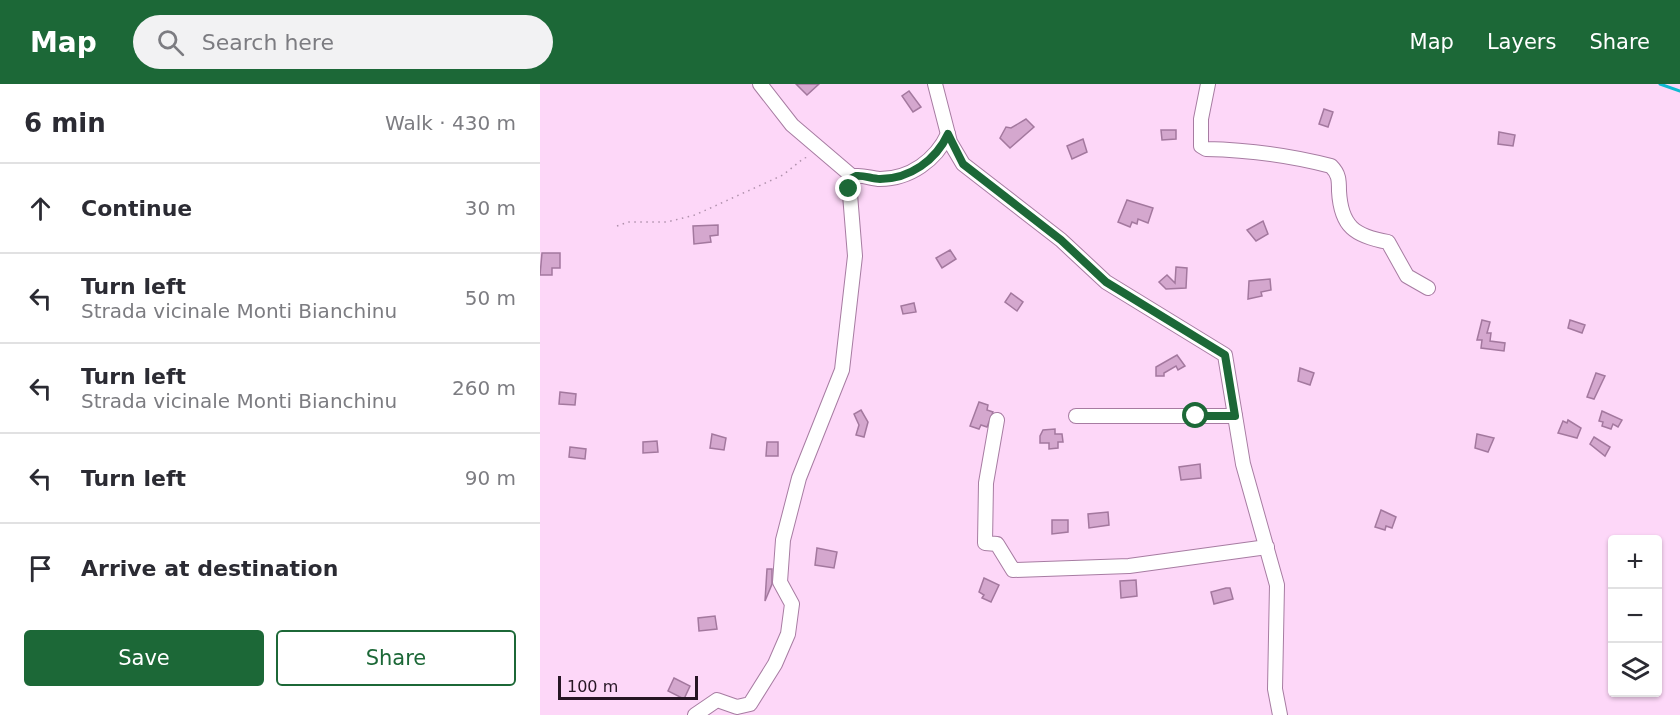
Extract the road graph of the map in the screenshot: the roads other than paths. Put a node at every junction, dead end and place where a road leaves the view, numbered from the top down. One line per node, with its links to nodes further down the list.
1 (760, 84): 5 (street)
2 (935, 84): 4 (street)
3 (1208, 84): 6 (street)
4 (948, 134): 5 (street); 8 (street)
5 (853, 177): 11 (street)
6 (1428, 288)
7 (1076, 416): 8 (street)
8 (1235, 416): 10 (street)
9 (997, 420): 10 (street)
10 (1268, 547): 12 (street)
11 (695, 715)
12 (1280, 715)

